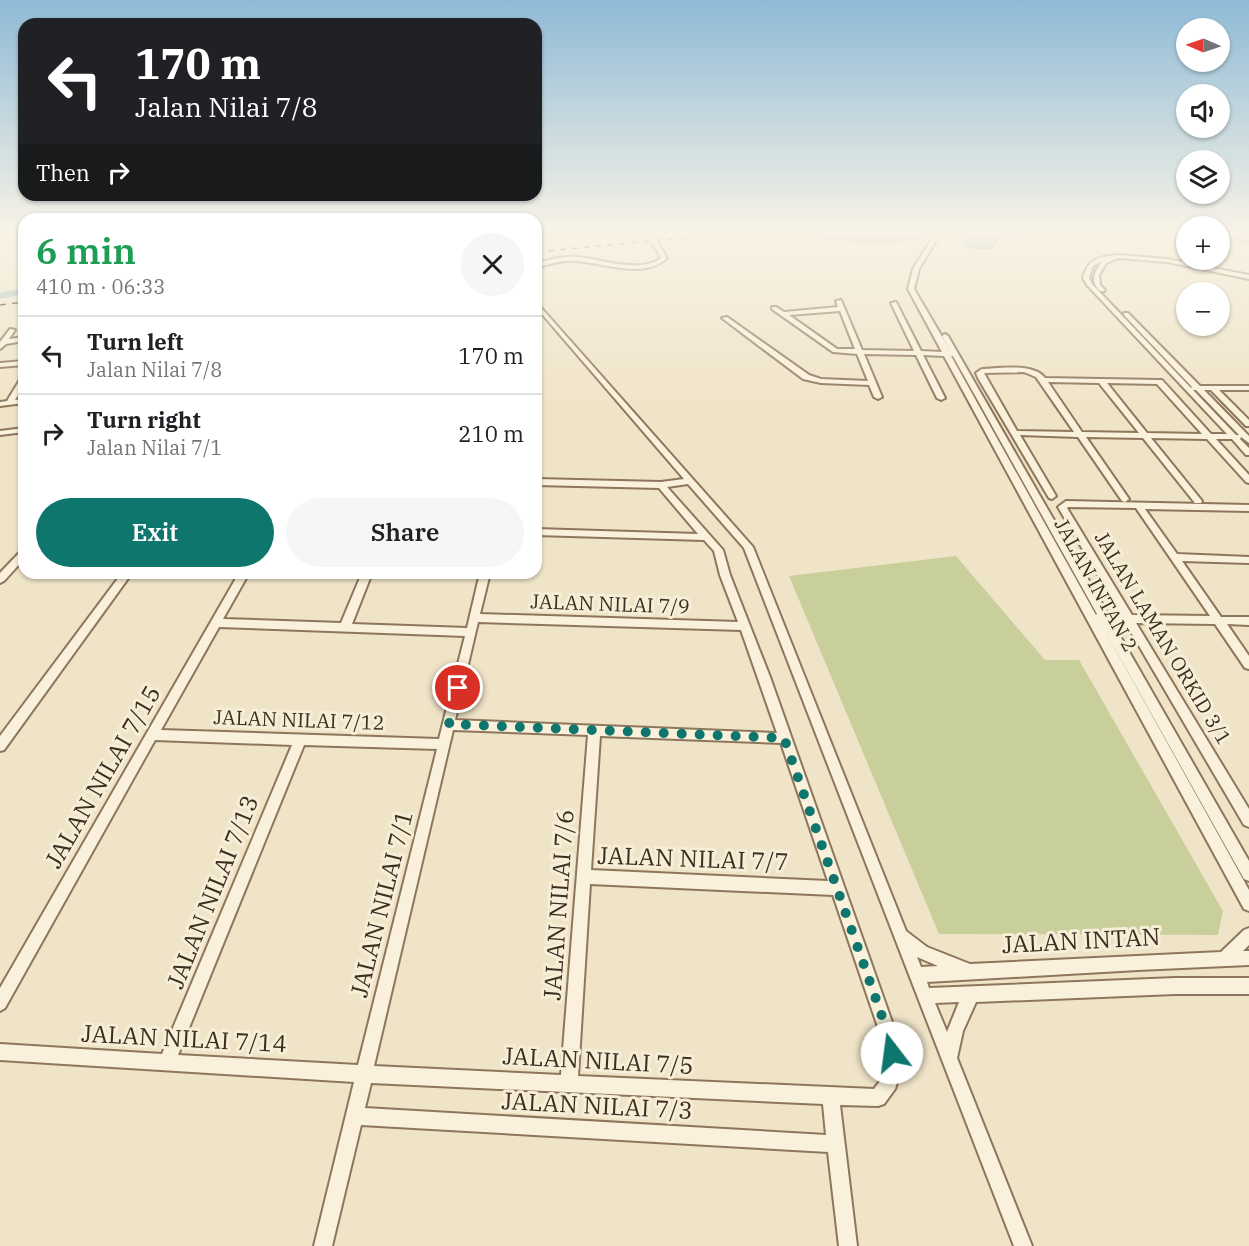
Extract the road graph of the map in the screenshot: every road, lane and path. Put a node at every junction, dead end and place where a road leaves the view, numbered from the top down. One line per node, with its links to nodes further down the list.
1 (911, 290): 16 (street, JALAN INTAN 2)
2 (1095, 290): 23 (street)
3 (1102, 290): 24 (street)
4 (839, 301): 7 (street)
5 (894, 303): 15 (street)
6 (774, 308): 9 (street)
7 (843, 309): 9 (street); 14 (street)
8 (542, 311): 43 (street)
9 (783, 314): 14 (street)
10 (725, 318): 21 (street)
11 (12, 330): 13 (street)
12 (18, 340): 13 (street)
13 (2, 344)
14 (860, 352): 15 (street); 21 (street)
15 (919, 353): 16 (street); 28 (street)
16 (951, 354): 61 (street, JALAN INTAN 2)
17 (18, 364): 18 (street)
18 (0, 365)
19 (1042, 380): 20 (street); 35 (street); 36 (street)
20 (1101, 381): 37 (street); 38 (street)
21 (872, 382): 27 (street)
22 (1212, 387): 24 (street); 25 (street); 32 (street)
23 (1187, 388): 24 (street); 39 (street)
24 (1199, 388): 40 (street)
25 (1249, 388)
26 (18, 389): 30 (street)
27 (878, 397)
28 (941, 398)
29 (18, 402): 30 (street)
30 (9, 403): 31 (street)
31 (0, 404)
32 (1249, 423)
33 (18, 431): 34 (street)
34 (0, 433)
35 (1015, 433): 36 (street); 46 (street)
36 (1079, 434): 37 (street); 47 (street)
37 (1144, 435): 38 (street); 48 (street)
38 (1208, 437): 39 (street); 42 (street)
39 (1233, 437): 40 (street); 41 (street)
40 (1247, 439)
41 (1249, 453)
42 (1249, 480)
43 (690, 481): 45 (street); 83 (street)
44 (542, 482): 45 (street)
45 (661, 485): 52 (street)
46 (1052, 496)
47 (1125, 499)
48 (1198, 501)
49 (1139, 506): 50 (street); 53 (street); 62 (street, JALAN LAMAN ORKID 3/1)
50 (1249, 508)
51 (542, 532): 52 (street)
52 (707, 537): 67 (street)
53 (1175, 557): 55 (street); 63 (street)
54 (18, 560): 56 (street)
55 (1249, 561)
56 (0, 579)
57 (124, 579): 76 (street)
58 (241, 579): 65 (street, JALAN NILAI 7/15)
59 (365, 579): 68 (street)
60 (484, 579): 66 (street, JALAN NILAI 7/1)
61 (1098, 618): 62 (street); 78 (street, JALAN INTAN 2); 81 (street, JALAN INTAN 2)
62 (1128, 619): 63 (street); 77 (street, JALAN LAMAN ORKID 3/1)
63 (1217, 620): 64 (street); 69 (street)
64 (1249, 621)
65 (216, 623): 68 (street, JALAN NILAI 7/9); 72 (street, JALAN NILAI 7/15)
66 (472, 625): 67 (street, JALAN NILAI 7/9); 68 (street, JALAN NILAI 7/9); 70 (street, JALAN NILAI 7/1)
67 (745, 626): 73 (street)
68 (345, 627)
69 (1249, 665)
70 (449, 724): 71 (street); 75 (street, JALAN NILAI 7/1)
71 (594, 730): 73 (street); 79 (street, JALAN NILAI 7/6)
72 (152, 735): 74 (street, JALAN NILAI 7/12); 91 (street, JALAN NILAI 7/15)
73 (784, 738): 80 (street)
74 (300, 739): 75 (street, JALAN NILAI 7/12); 94 (street, JALAN NILAI 7/13)
75 (444, 744): 95 (street, JALAN NILAI 7/1)
76 (0, 746)
77 (1249, 821)
78 (1249, 874)
79 (584, 877): 80 (street, JALAN NILAI 7/7); 96 (street, JALAN NILAI 7/6)
80 (836, 888): 97 (street, JALAN NILAI 7/5)
81 (1249, 904)
82 (1249, 935): 84 (street)
83 (901, 936): 86 (street); 87 (street)
84 (1225, 958): 85 (street, JALAN INTAN); 86 (street, JALAN INTAN)
85 (1249, 958)
86 (968, 971): 87 (street, JALAN INTAN)
87 (916, 975): 90 (street)
88 (1249, 986): 89 (street)
89 (971, 994): 90 (street); 93 (street)
90 (925, 996): 93 (street)
91 (0, 1003)
92 (0, 1052): 94 (street, JALAN NILAI 7/14)
93 (950, 1059): 102 (street)
94 (167, 1061): 95 (street, JALAN NILAI 7/14)
95 (365, 1074): 96 (street, JALAN NILAI 7/5); 98 (street, JALAN NILAI 7/1)
96 (569, 1083): 97 (street, JALAN NILAI 7/5)
97 (830, 1095): 99 (street)
98 (355, 1116): 99 (street, JALAN NILAI 7/3); 100 (street, JALAN NILAI 7/1)
99 (836, 1144): 101 (street)
100 (323, 1246)
101 (848, 1246)
102 (1023, 1246)

